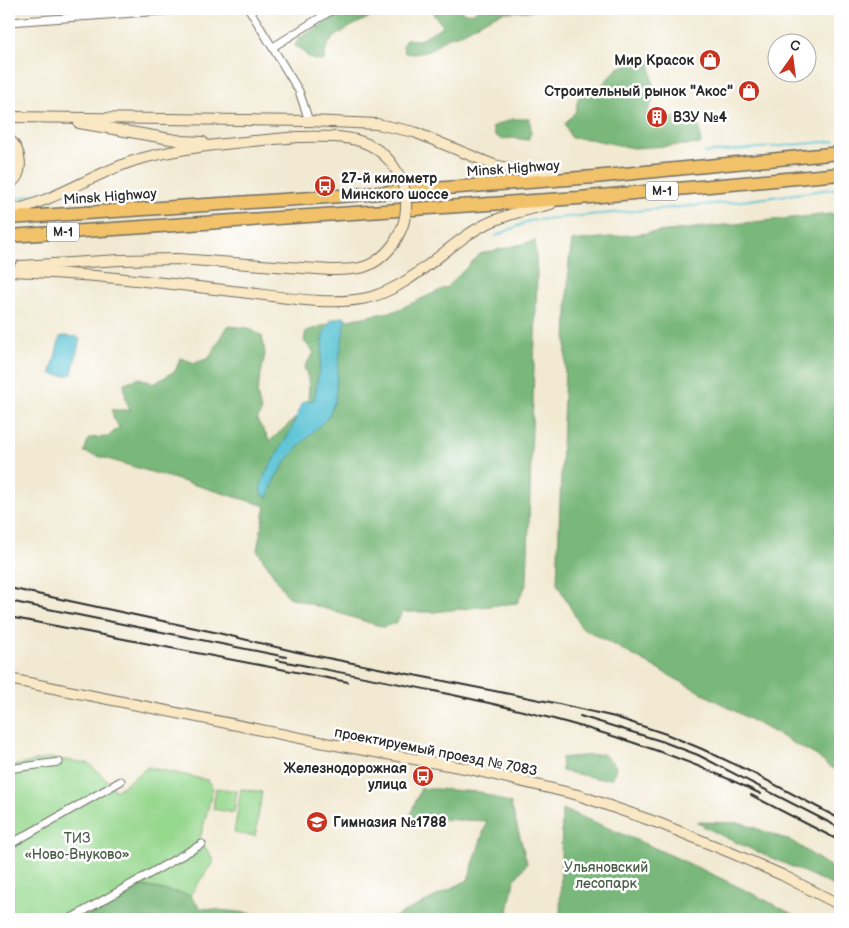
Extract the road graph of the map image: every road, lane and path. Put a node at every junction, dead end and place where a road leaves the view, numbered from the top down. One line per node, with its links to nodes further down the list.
1 (190, 9): 4 (street)
2 (249, 9): 5 (street)
3 (334, 9): 5 (street)
4 (9, 22)
5 (272, 47): 8 (street)
6 (9, 117): 7 (main road)
7 (37, 117): 8 (main road); 10 (main road)
8 (308, 121): 13 (main road)
9 (9, 139): 14 (main road)
10 (222, 144): 16 (main road); 19 (main road, bridge)
11 (840, 153): 13 (highway, Minsk Highway / М-1)
12 (840, 174): 15 (highway, М-1)
13 (594, 177): 17 (highway, Minsk Highway / М-1)
14 (9, 185)
15 (579, 198): 18 (highway, М-1); 19 (main road)
16 (9, 211)
17 (9, 218)
18 (9, 236)
19 (9, 269)
20 (9, 679): 26 (main road, проектируемый проезд № 7083)
21 (59, 762): 22 (street)
22 (9, 770)
23 (121, 781): 25 (street)
24 (202, 844): 27 (street)
25 (9, 845)
26 (840, 905)
27 (70, 919)

